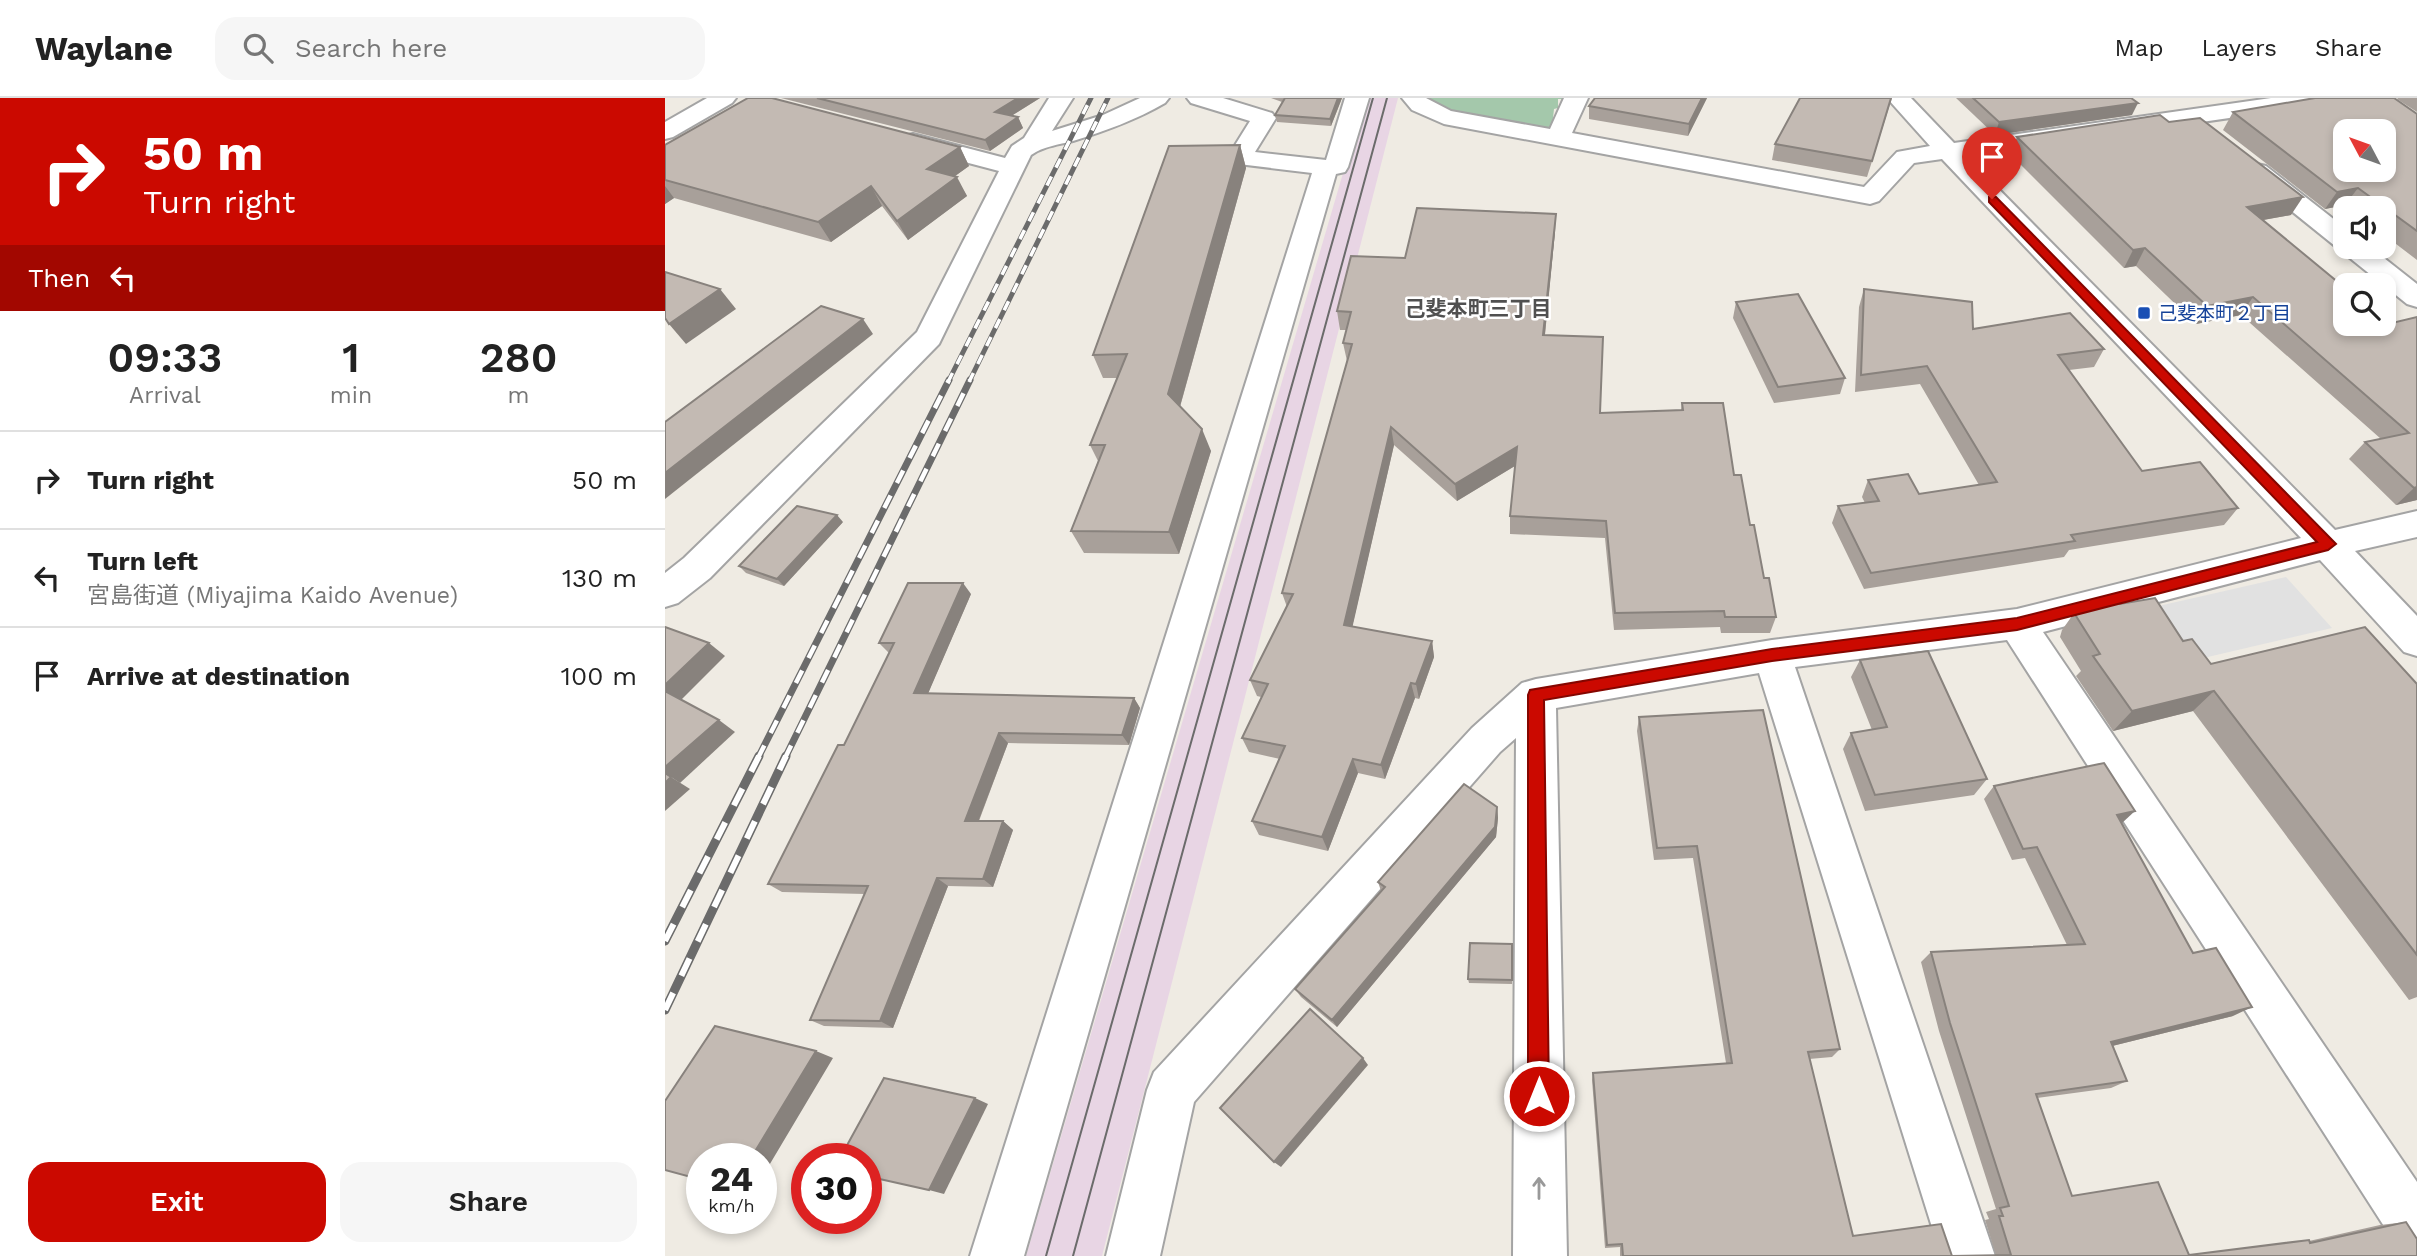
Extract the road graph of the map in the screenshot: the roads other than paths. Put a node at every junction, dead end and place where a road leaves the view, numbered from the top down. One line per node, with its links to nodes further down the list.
1 (723, 98): 12 (street)
2 (1061, 98): 16 (street)
3 (1157, 98): 16 (street)
4 (1199, 98): 20 (street)
5 (1357, 98): 20 (street)
6 (1414, 98): 15 (street)
7 (1576, 98): 15 (street)
8 (1899, 98): 17 (street)
9 (2164, 98): 11 (street)
10 (2320, 98): 11 (street)
11 (2189, 117): 13 (street); 17 (street)
12 (665, 132)
13 (2210, 134)
14 (892, 136): 19 (street)
15 (1558, 138): 17 (street)
16 (1035, 140): 19 (street)
17 (1950, 150): 25 (street)
18 (2241, 158): 21 (street)
19 (1013, 167): 26 (street)
20 (1326, 167): 32 (street)
21 (2333, 231)
22 (2368, 259): 23 (street)
23 (2417, 298)
24 (2417, 524): 25 (street)
25 (2328, 544): 27 (street); 28 (street)
26 (665, 593)
27 (2017, 624): 29 (street); 31 (street)
28 (2417, 641)
29 (1772, 655): 30 (street); 35 (street)
30 (1536, 695): 33 (street); 34 (street, one-way to 30)
31 (2417, 1229)
32 (997, 1256)
33 (1133, 1256)
34 (1540, 1256)
35 (1968, 1256)

